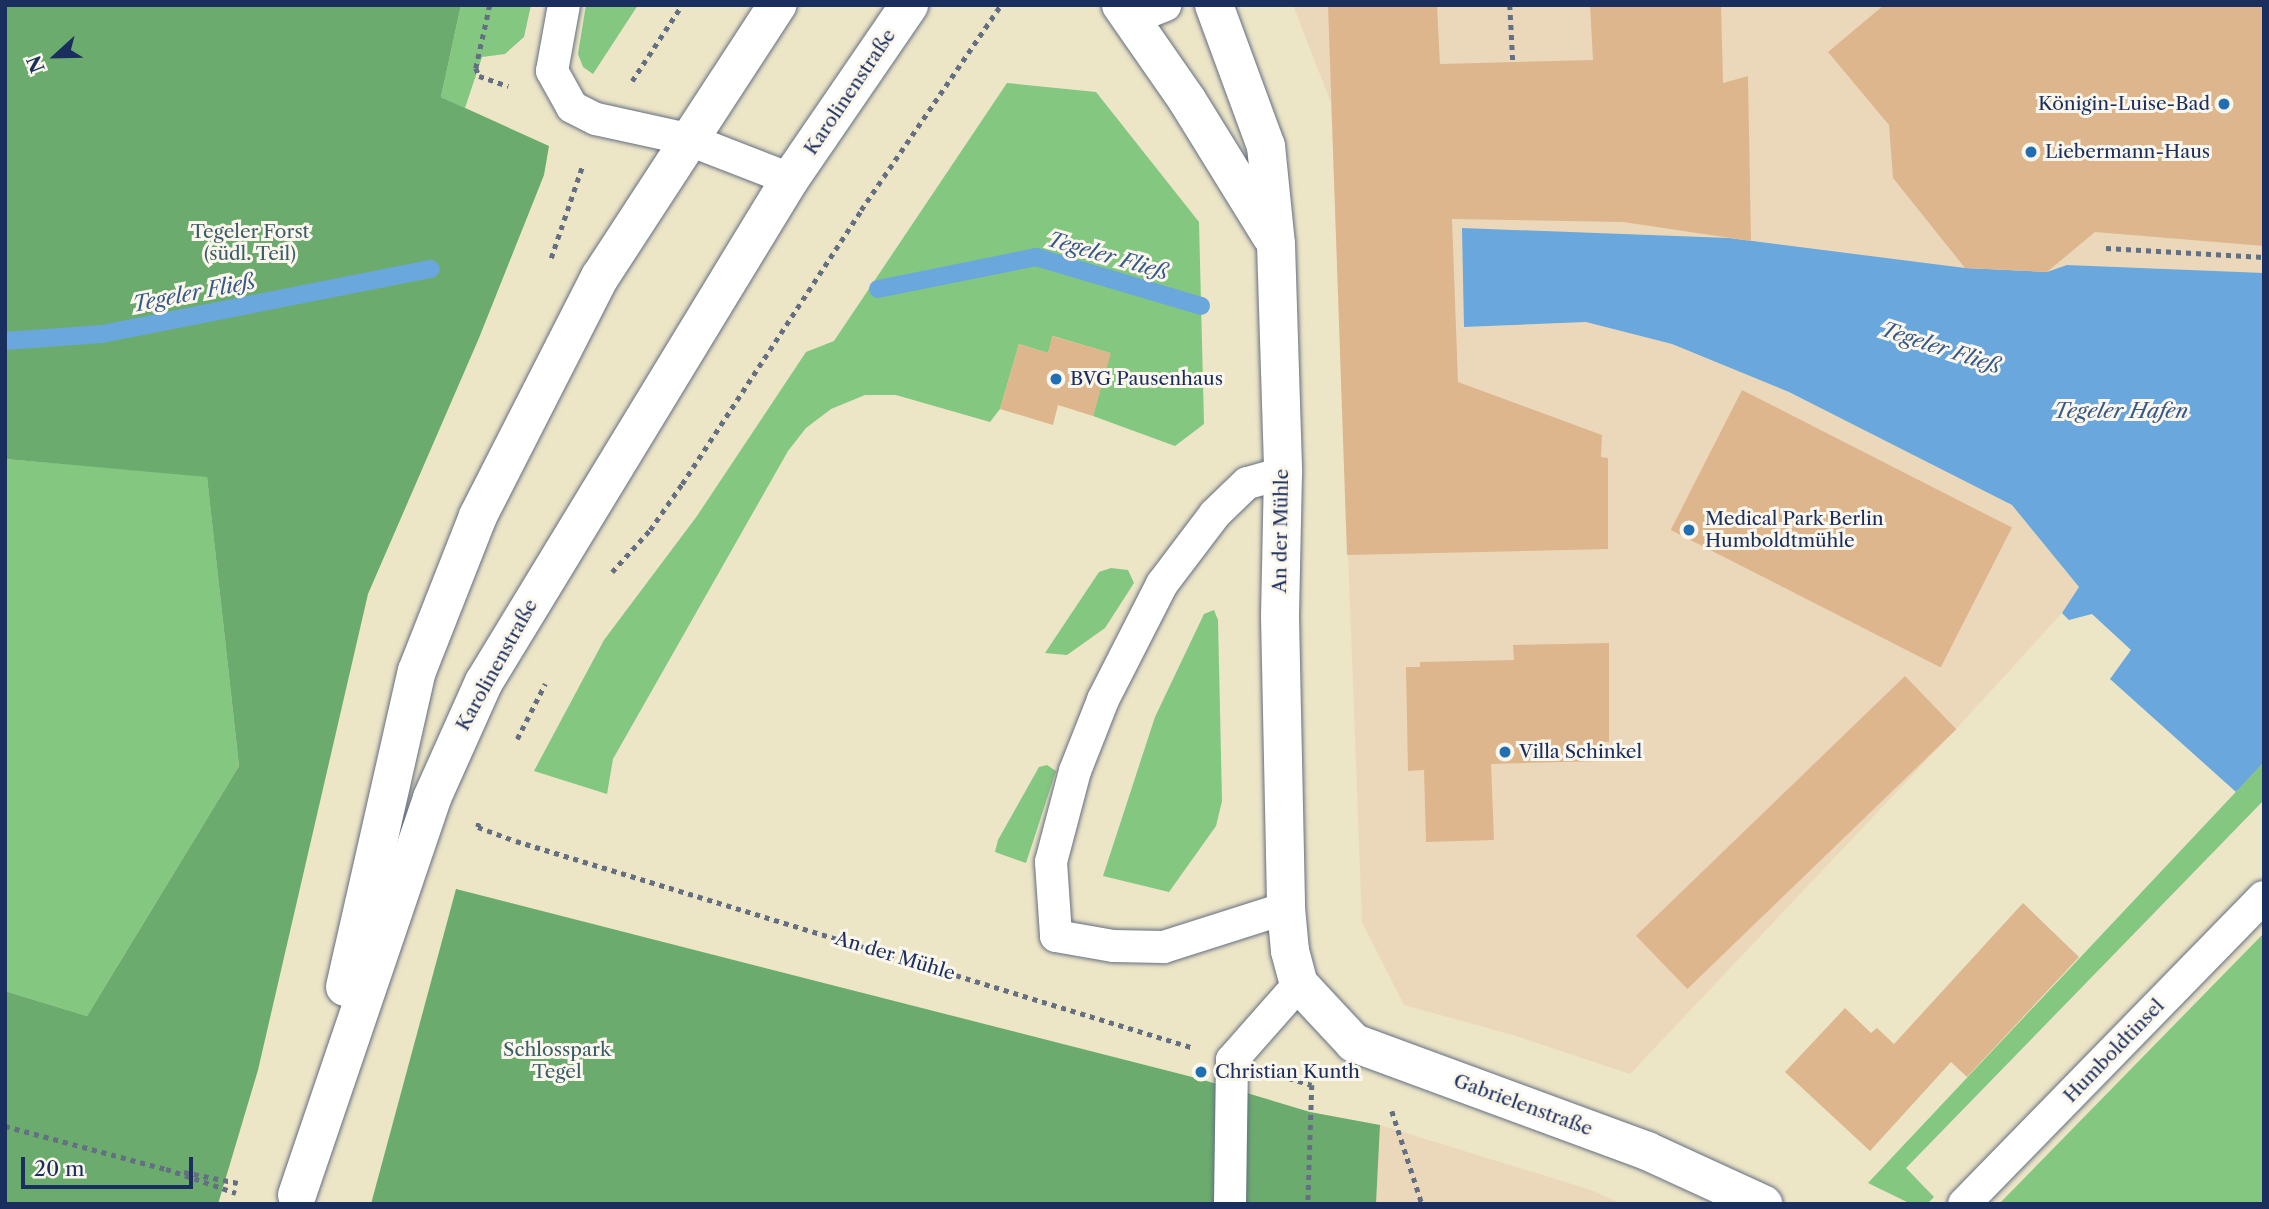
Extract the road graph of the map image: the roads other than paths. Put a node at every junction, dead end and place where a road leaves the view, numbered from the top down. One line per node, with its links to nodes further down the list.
1 (564, 5): 6 (lane)
2 (777, 5): 6 (main road, Karolinenstraße)
3 (909, 5): 7 (main road, Karolinenstraße)
4 (1214, 5): 8 (main road, An der Mühle)
5 (1139, 10): 8 (main road, An der Mühle)
6 (687, 139): 7 (lane); 13 (main road, Karolinenstraße)
7 (783, 190): 13 (main road, Karolinenstraße)
8 (1276, 244): 9 (main road, An der Mühle)
9 (1283, 473): 11 (main road, An der Mühle); 11 (lane)
10 (2264, 897): 16 (lane, Humboldtinsel)
11 (1286, 908): 12 (main road, An der Mühle)
12 (1299, 984): 14 (lane); 15 (main road, Gabrielenstraße)
13 (296, 1199)
14 (1230, 1204)
15 (1763, 1204)
16 (1964, 1204)

